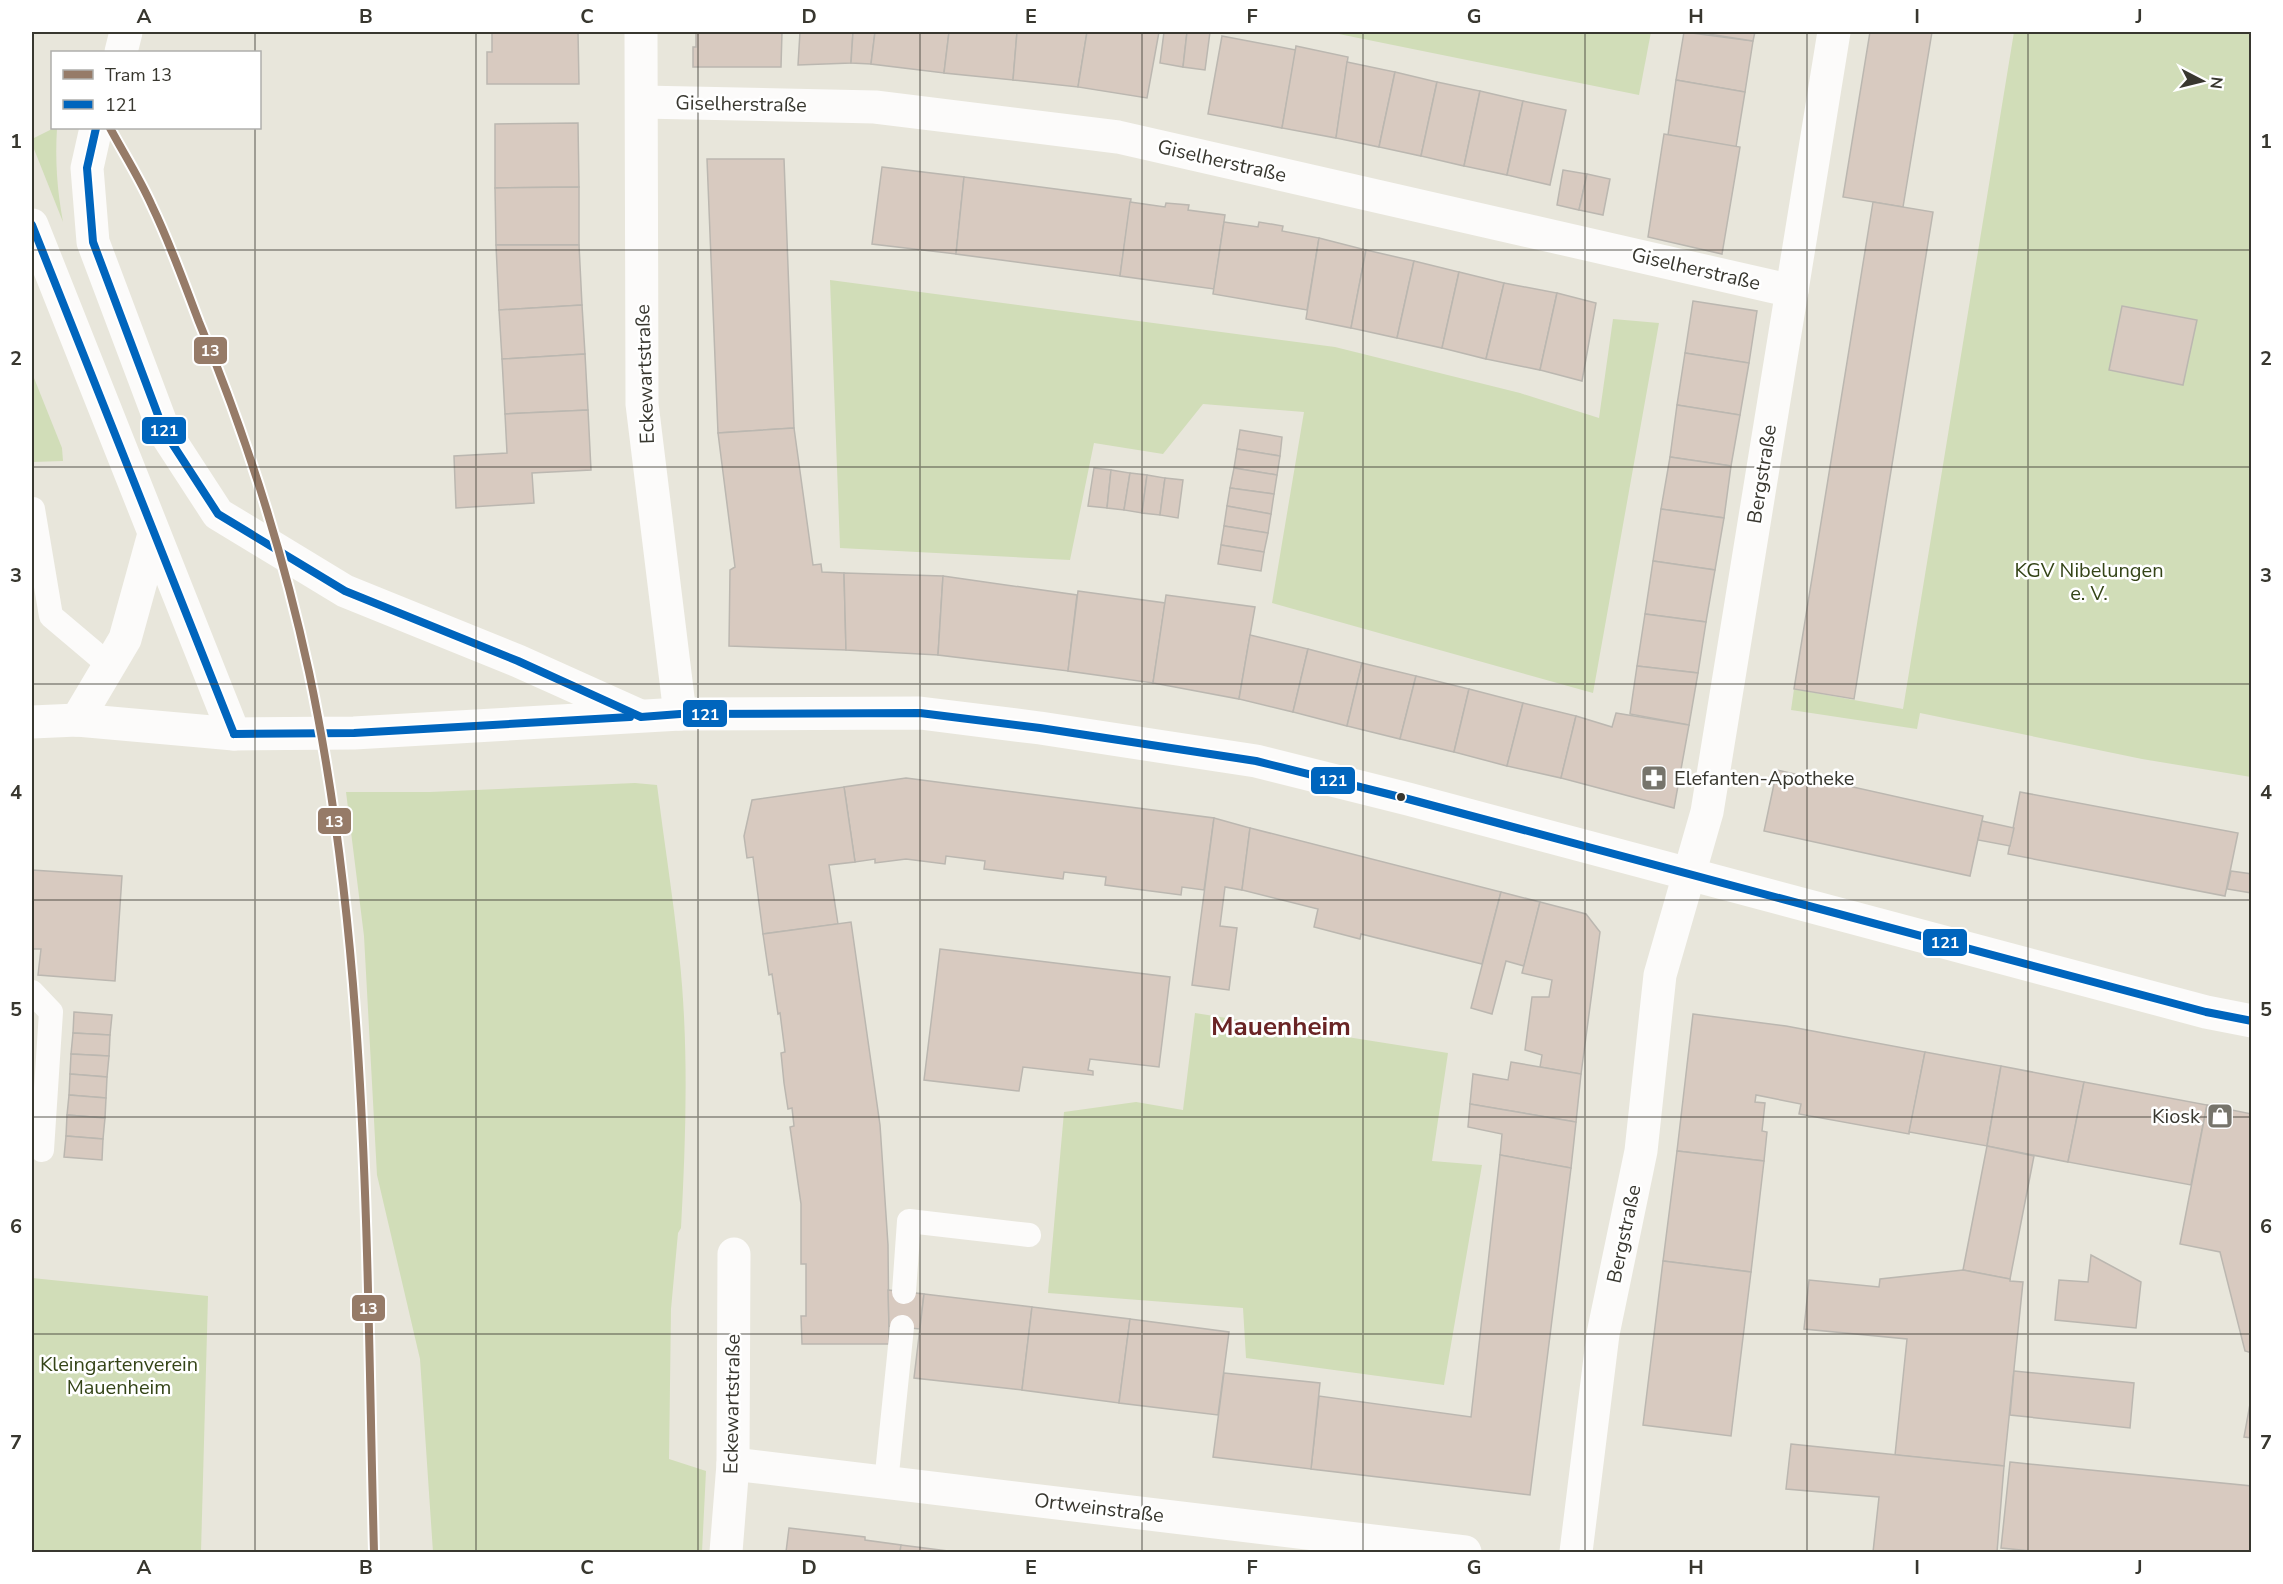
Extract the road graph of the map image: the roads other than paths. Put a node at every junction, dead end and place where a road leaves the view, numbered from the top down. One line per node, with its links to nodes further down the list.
1 (126, 32): 4 (street)
2 (641, 32): 5 (street, Eckewartstraße)
3 (1834, 32): 8 (street, Bergstraße)
4 (121, 51)
5 (642, 102): 8 (street, Giselherstraße); 12 (street, Eckewartstraße)
6 (96, 129): 13 (street)
7 (32, 225): 10 (street)
8 (1792, 291): 17 (street, Bergstraße)
9 (33, 509): 11 (lane)
10 (154, 534): 11 (street); 16 (street)
11 (109, 665): 14 (street)
12 (680, 714): 13 (street); 17 (street)
13 (641, 717): 16 (street)
14 (77, 720): 15 (street); 16 (street)
15 (32, 722)
16 (234, 734)
17 (1688, 874): 19 (street); 29 (street, Bergstraße)
18 (32, 992): 20 (lane)
19 (2252, 1022)
20 (42, 1150)
21 (1029, 1235): 23 (lane)
22 (734, 1254): 25 (street, Eckewartstraße)
23 (904, 1292)
24 (902, 1327): 26 (lane)
25 (733, 1464): 26 (street, Ortweinstraße); 27 (street, Eckewartstraße)
26 (886, 1483): 28 (street, Ortweinstraße)
27 (726, 1552)
28 (1465, 1552)
29 (1576, 1552)

